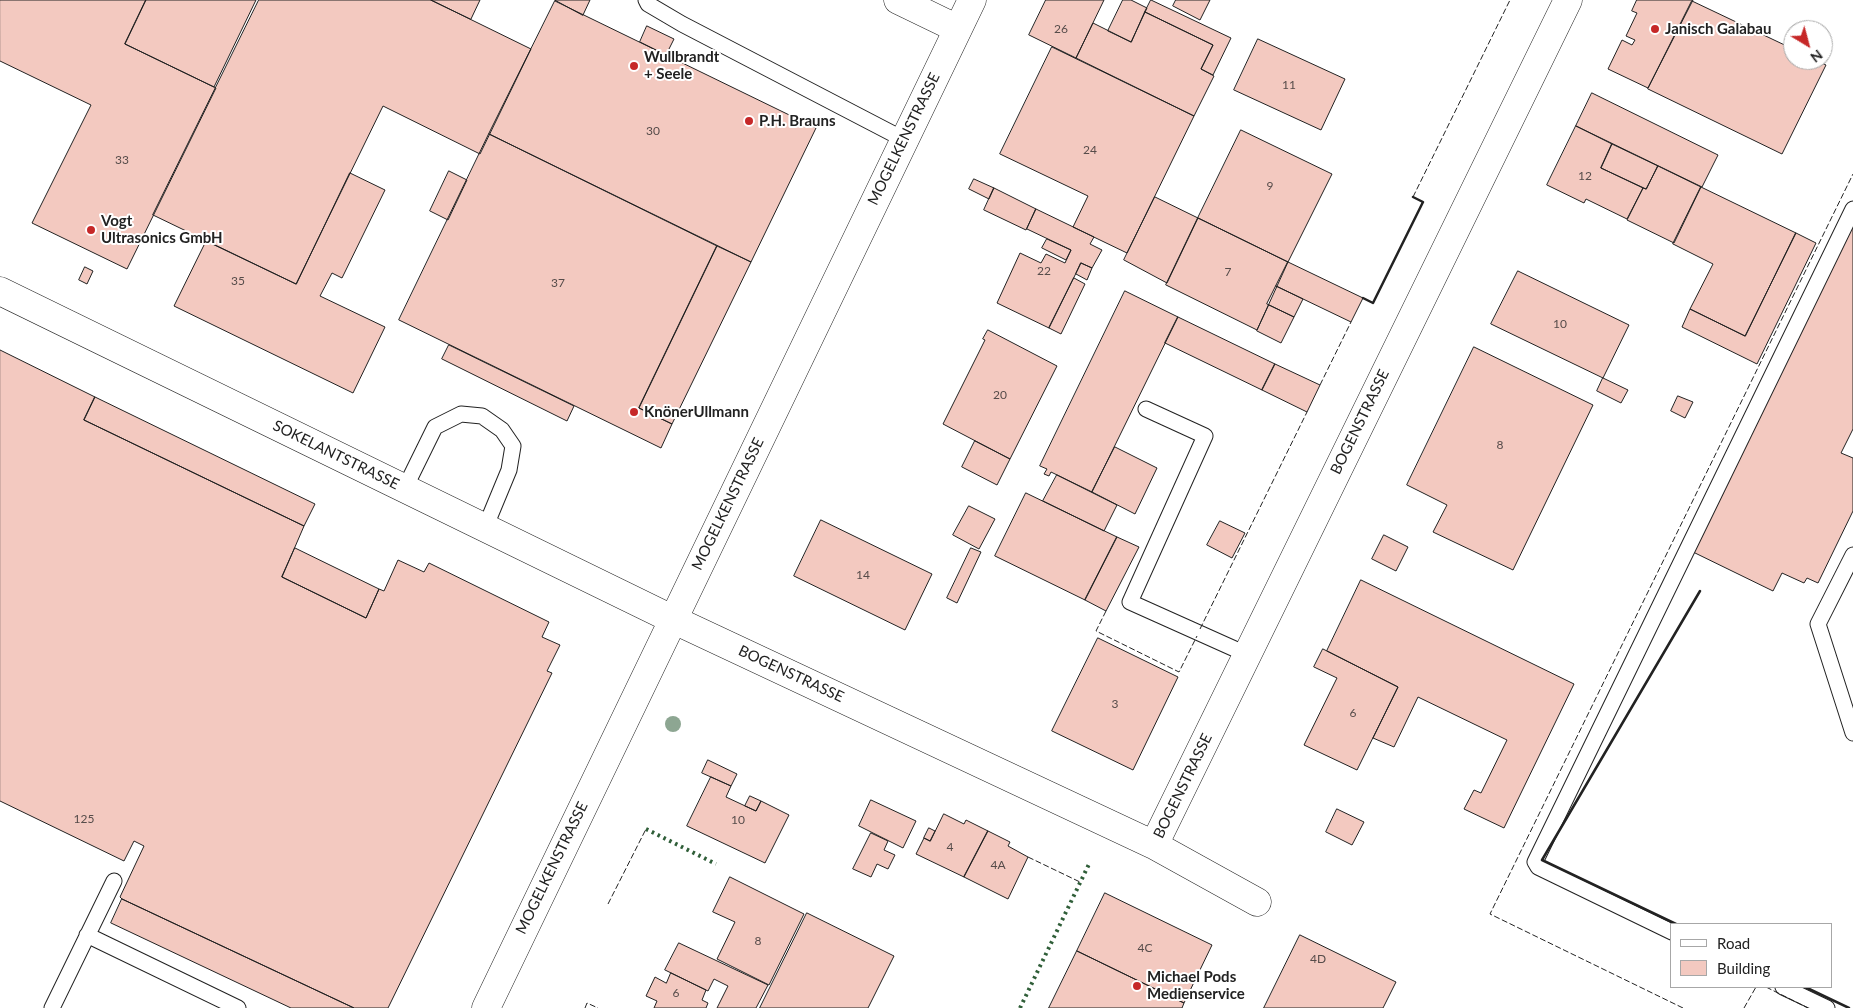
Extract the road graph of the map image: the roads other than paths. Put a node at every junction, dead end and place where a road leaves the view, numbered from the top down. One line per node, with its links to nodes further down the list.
1 (646, 0): 6 (lane)
2 (898, 0): 5 (street)
3 (972, 0): 5 (street, MOGELKENSTRASSE)
4 (1568, 0): 14 (street, BOGENSTRASSE)
5 (958, 29): 6 (street, MOGELKENSTRASSE)
6 (903, 139): 13 (street, MOGELKENSTRASSE)
7 (1853, 209): 19 (lane)
8 (0, 291): 10 (street, SOKELANTSTRASSE)
9 (1146, 409): 14 (lane)
10 (405, 488): 11 (street, SOKELANTSTRASSE); 11 (lane)
11 (485, 528): 13 (street, SOKELANTSTRASSE)
12 (1853, 555): 15 (lane)
13 (672, 619): 16 (street, BOGENSTRASSE); 24 (street, MOGELKENSTRASSE)
14 (1246, 654): 16 (street, BOGENSTRASSE)
15 (1853, 733)
16 (1154, 845): 18 (street, BOGENSTRASSE)
17 (114, 881): 20 (lane)
18 (1257, 902)
19 (1670, 931)
20 (87, 935): 22 (lane); 23 (lane)
21 (1785, 988): 25 (lane)
22 (52, 1008)
23 (238, 1008)
24 (486, 1008)
25 (1827, 1008)

